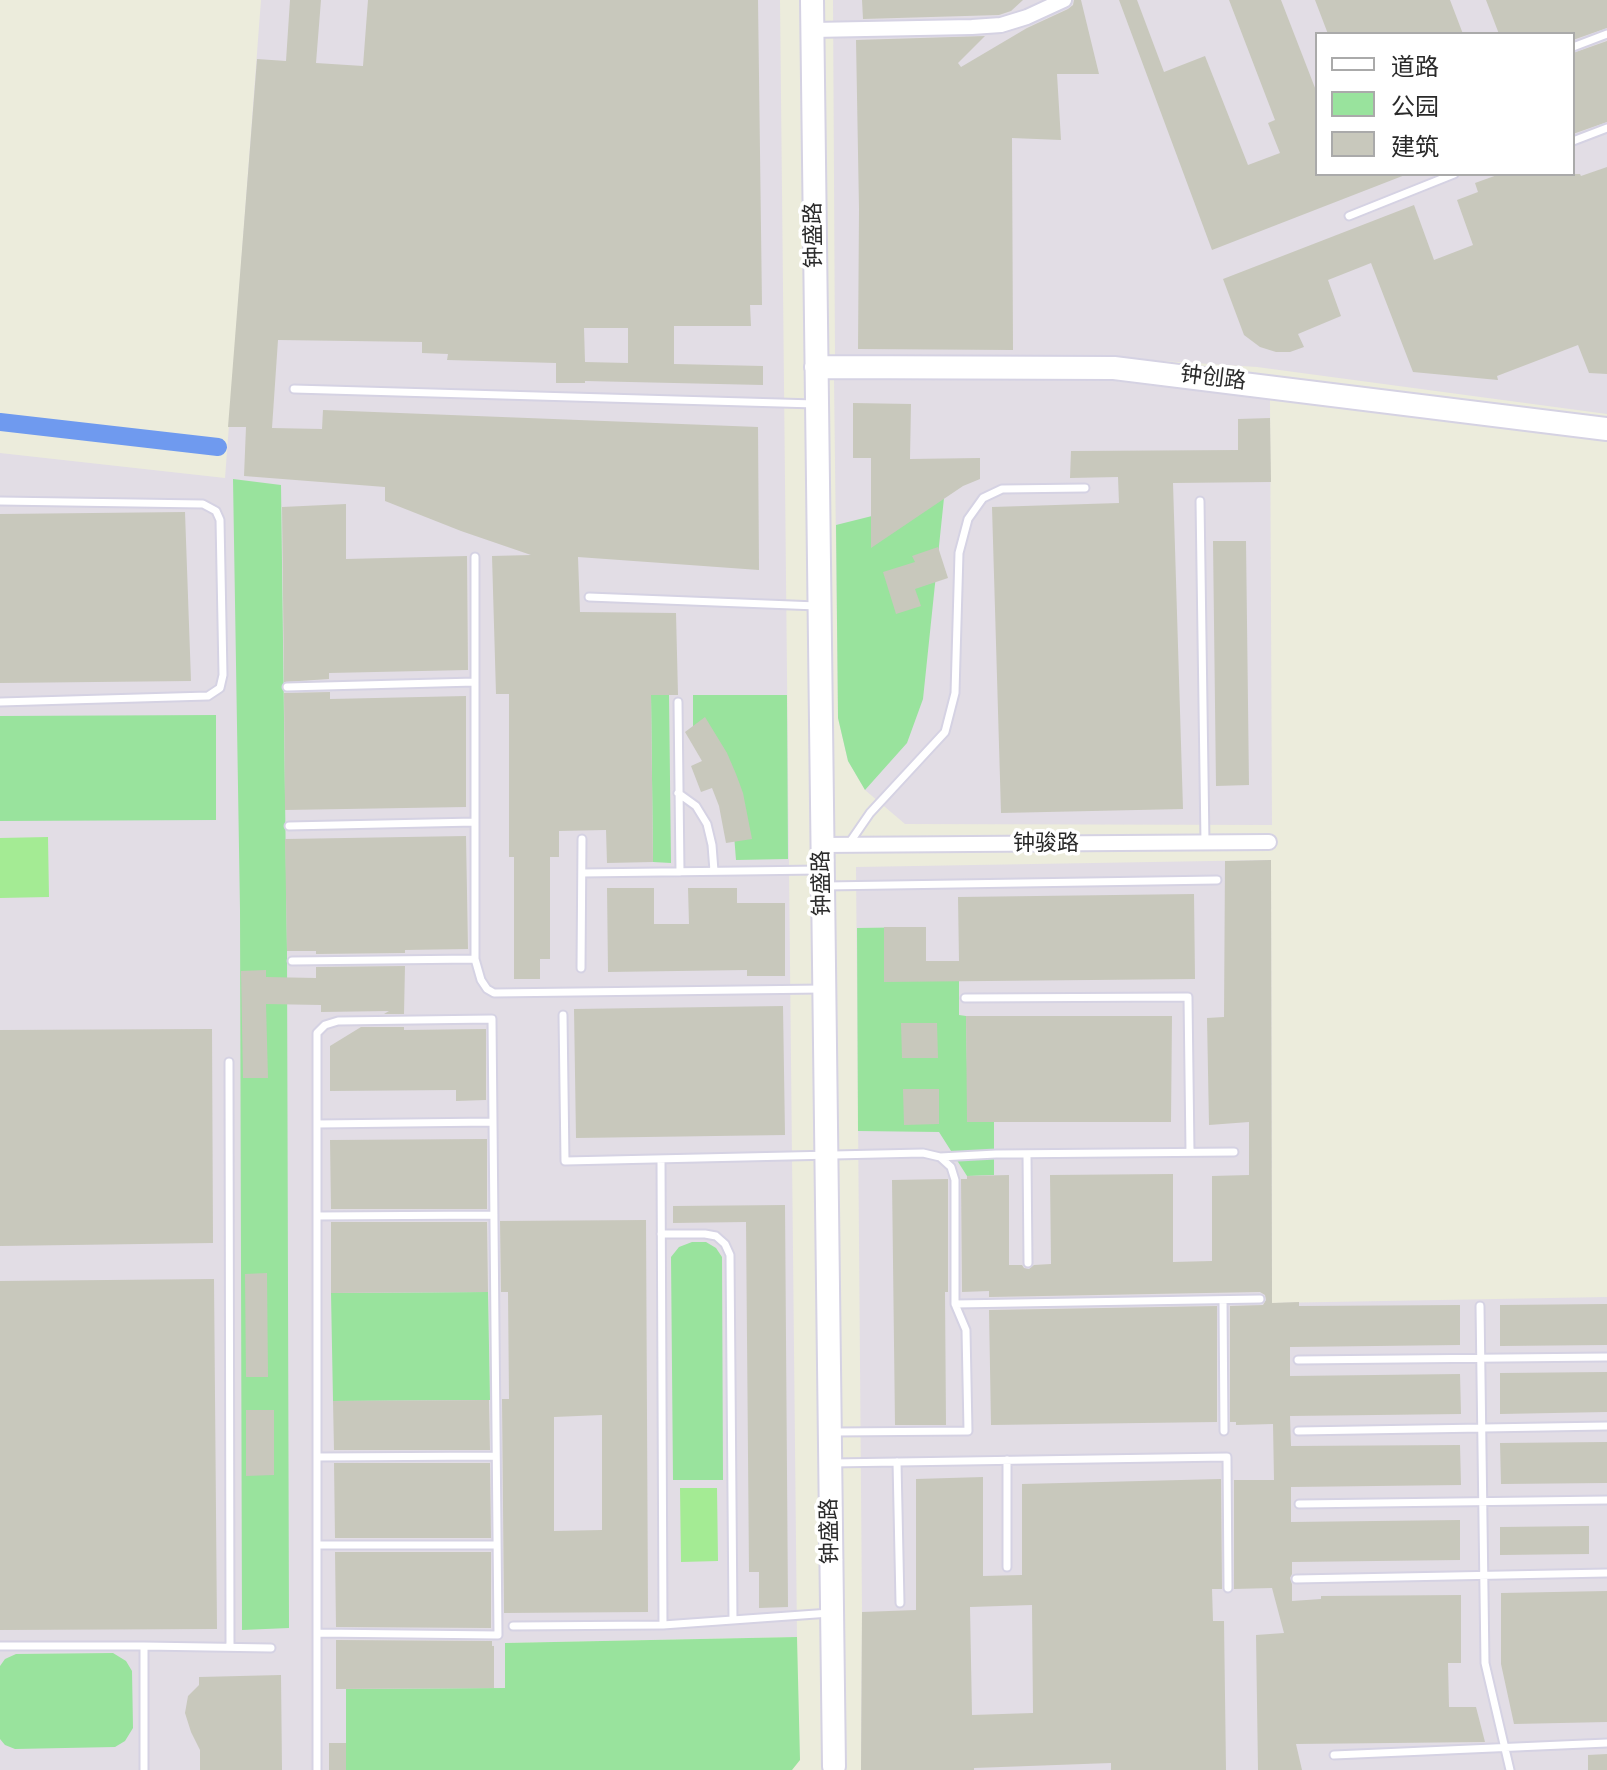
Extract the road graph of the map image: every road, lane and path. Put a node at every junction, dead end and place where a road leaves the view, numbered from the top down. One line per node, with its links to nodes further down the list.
1 (812, 0): 3 (street, 钟盛路)
2 (1064, 0): 3 (street)
3 (812, 30): 10 (street, 钟盛路)
4 (1607, 34): 5 (lane)
5 (1575, 46)
6 (1607, 128): 7 (lane)
7 (1575, 140)
8 (1449, 176): 9 (lane)
9 (1349, 216)
10 (816, 367): 12 (street, 钟盛路); 13 (street, 钟创路)
11 (294, 389): 12 (lane)
12 (817, 404): 19 (street, 钟盛路)
13 (1607, 429)
14 (1085, 488): 31 (lane)
15 (0, 501): 22 (lane)
16 (1200, 501): 28 (lane)
17 (475, 557): 20 (lane)
18 (589, 597): 19 (lane)
19 (819, 606): 30 (street, 钟盛路)
20 (475, 682): 21 (lane); 25 (lane)
21 (287, 687)
22 (0, 702)
23 (678, 702): 24 (lane)
24 (678, 793): 32 (lane); 33 (lane)
25 (475, 822): 26 (lane); 37 (lane)
26 (289, 826)
27 (582, 839): 34 (lane)
28 (1205, 842): 29 (street, 钟骏路); 31 (street, 钟骏路)
29 (1269, 842)
30 (822, 845): 31 (street, 钟骏路); 35 (street, 钟盛路)
31 (848, 845)
32 (714, 871): 33 (lane); 35 (lane)
33 (680, 872): 34 (lane)
34 (582, 873): 39 (lane)
35 (823, 878): 36 (lane); 40 (street, 钟盛路)
36 (1217, 880)
37 (475, 959): 38 (lane); 40 (lane)
38 (292, 961)
39 (581, 968)
40 (824, 989): 49 (street, 钟盛路)
41 (965, 998): 46 (lane)
42 (563, 1015): 51 (lane)
43 (229, 1062): 91 (lane)
44 (493, 1122): 45 (lane); 45 (lane); 52 (lane)
45 (317, 1124): 53 (lane)
46 (1190, 1152): 47 (lane); 48 (lane)
47 (1234, 1152)
48 (1027, 1154): 50 (lane); 55 (lane)
49 (826, 1156): 50 (lane); 51 (lane); 67 (street, 钟盛路)
50 (940, 1157): 58 (lane)
51 (661, 1160): 54 (lane)
52 (494, 1215): 53 (lane); 68 (lane)
53 (317, 1216): 69 (lane)
54 (661, 1234): 85 (lane); 86 (lane)
55 (1028, 1263)
56 (1260, 1299): 57 (lane)
57 (1223, 1300): 58 (lane); 65 (lane)
58 (955, 1304): 67 (lane)
59 (1480, 1306): 60 (lane)
60 (1481, 1357): 61 (lane); 62 (lane); 64 (lane)
61 (1607, 1357)
62 (1298, 1360)
63 (1607, 1426): 64 (lane)
64 (1481, 1428): 66 (lane); 74 (lane)
65 (1224, 1431)
66 (1298, 1431)
67 (830, 1432): 72 (street, 钟盛路)
68 (496, 1456): 69 (lane); 77 (lane)
69 (318, 1457): 76 (lane)
70 (1007, 1460): 71 (lane); 78 (lane); 82 (lane)
71 (897, 1462): 72 (lane); 83 (lane)
72 (830, 1463): 84 (street, 钟盛路)
73 (1607, 1500): 74 (lane)
74 (1482, 1502): 75 (lane); 80 (lane)
75 (1299, 1504)
76 (318, 1545): 77 (lane); 88 (lane)
77 (497, 1545): 88 (lane)
78 (1007, 1567)
79 (1607, 1573): 80 (lane)
80 (1482, 1575): 81 (lane); 94 (lane)
81 (1296, 1579)
82 (1228, 1588)
83 (900, 1603)
84 (832, 1613): 85 (lane); 96 (street, 钟盛路)
85 (733, 1620): 86 (lane)
86 (663, 1625): 87 (lane)
87 (513, 1626)
88 (318, 1633): 98 (lane)
89 (0, 1646): 90 (lane)
90 (144, 1646): 91 (lane); 97 (lane)
91 (230, 1647): 92 (lane)
92 (271, 1648)
93 (1607, 1743): 94 (lane)
94 (1505, 1748): 95 (lane); 99 (lane)
95 (1334, 1755)
96 (834, 1769)
97 (144, 1770)
98 (317, 1770)
99 (1510, 1770)

